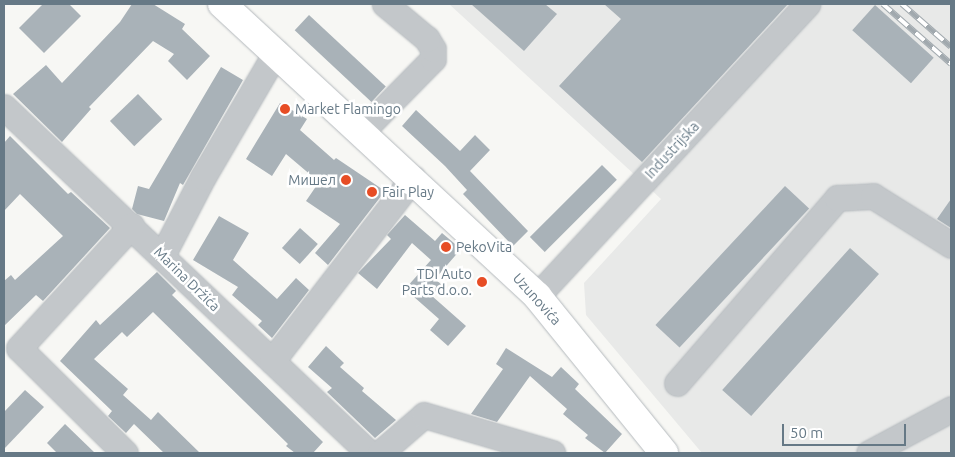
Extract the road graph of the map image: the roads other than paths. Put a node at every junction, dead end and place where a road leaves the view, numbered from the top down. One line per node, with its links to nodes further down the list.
1 (222, 4): 4 (main road, Uzunovića)
2 (385, 4): 6 (street)
3 (807, 4): 11 (street, Industrijska)
4 (276, 52): 6 (main road, Uzunovića); 10 (street)
5 (6, 113): 8 (street, Marina Držića)
6 (362, 131): 7 (main road, Uzunovića)
7 (413, 178): 11 (main road, Uzunovića); 13 (street)
8 (131, 226): 10 (street, Marina Držića); 12 (street)
9 (951, 245): 14 (street)
10 (162, 256): 13 (street, Marina Držića)
11 (537, 296): 16 (main road, Uzunovića)
12 (12, 356): 17 (street)
13 (272, 361): 18 (street, Marina Držića)
14 (676, 383)
15 (951, 409): 21 (street)
16 (658, 451)
17 (125, 453)
18 (369, 453)
19 (380, 453): 20 (street)
20 (552, 453)
21 (870, 453)

